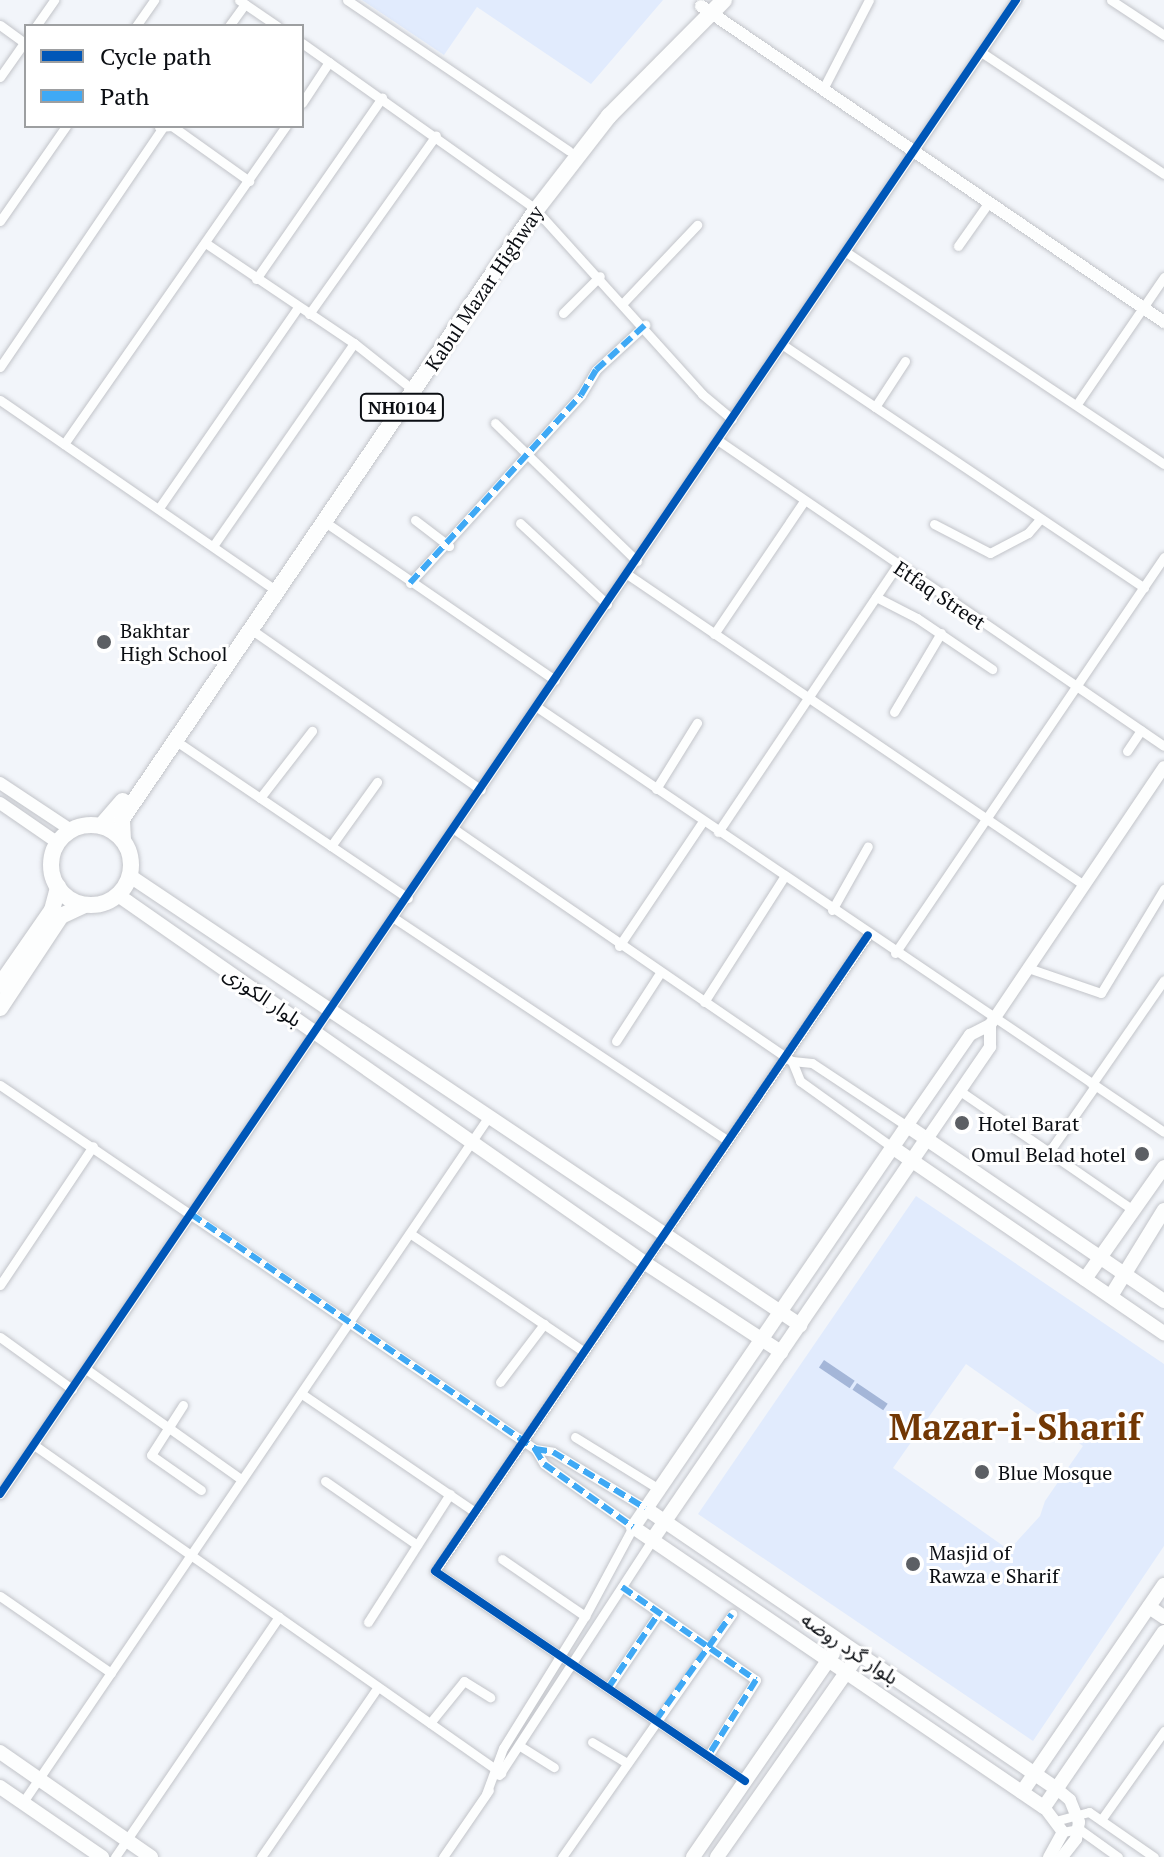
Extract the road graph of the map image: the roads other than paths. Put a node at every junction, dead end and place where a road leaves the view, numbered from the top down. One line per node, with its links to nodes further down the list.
1 (54, 0): 10 (street)
2 (154, 0): 11 (street)
3 (347, 0): 30 (street)
4 (724, 0): 9 (highway, Kabul Mazar Highway / NH0104)
5 (869, 0): 22 (street)
6 (1016, 0): 19 (street)
7 (1111, 0): 15 (street)
8 (242, 2): 12 (street); 13 (street)
9 (706, 6): 22 (street); 30 (highway, Kabul Mazar Highway / NH0104); 35 (highway, Kabul Mazar Highway / NH0104)
10 (37, 24)
11 (137, 24)
12 (230, 24)
13 (274, 24)
14 (0, 25): 16 (street)
15 (1164, 35)
16 (24, 41)
17 (24, 43): 21 (street)
18 (304, 44): 20 (street)
19 (981, 52): 31 (street); 32 (street)
20 (329, 62): 23 (street); 24 (street)
21 (0, 77)
22 (823, 89): 31 (street)
23 (382, 98): 29 (street); 43 (street)
24 (304, 100)
25 (65, 128): 36 (street)
26 (158, 128): 54 (street)
27 (175, 128): 33 (street)
28 (285, 128): 33 (street)
29 (436, 135): 35 (street); 48 (street)
30 (569, 151): 35 (highway, Kabul Mazar Highway / NH0104)
31 (914, 151): 34 (street); 40 (street)
32 (1164, 174)
33 (249, 181): 38 (street)
34 (989, 202): 39 (street); 45 (street)
35 (533, 208): 41 (street); 55 (highway, Kabul Mazar Highway / NH0104); 69 (highway, Kabul Mazar Highway / NH0104)
36 (0, 221)
37 (697, 225): 44 (street)
38 (207, 244): 43 (street); 62 (street)
39 (958, 246)
40 (846, 252): 52 (street); 57 (street)
41 (600, 276): 44 (street); 47 (street)
42 (1164, 277): 45 (street)
43 (256, 279): 46 (street)
44 (623, 303): 50 (street)
45 (1143, 308): 49 (street); 57 (street)
46 (297, 309): 48 (street); 66 (street)
47 (563, 313)
48 (309, 314): 51 (street)
49 (1164, 322)
50 (645, 325): 59 (street); 63 (street)
51 (354, 343): 55 (street); 72 (street)
52 (783, 345): 58 (street); 59 (street)
53 (905, 361): 58 (street)
54 (0, 367)
55 (407, 385): 79 (highway, Kabul Mazar Highway / NH0104)
56 (0, 400): 62 (street)
57 (1077, 404): 64 (street)
58 (875, 407): 67 (street)
59 (732, 419): 61 (street)
60 (495, 423): 63 (street)
61 (719, 441): 65 (street, Etfaq Street); 75 (street)
62 (64, 444): 66 (street)
63 (527, 455): 73 (street); 75 (street)
64 (1164, 464)
65 (804, 501): 76 (street, Etfaq Street); 85 (street)
66 (159, 508): 72 (street)
67 (1040, 519): 71 (street); 80 (street)
68 (415, 520): 73 (street)
69 (325, 522): 78 (street); 83 (highway, Kabul Mazar Highway / NH0104)
70 (520, 523): 82 (street)
71 (934, 524)
72 (213, 546): 79 (street)
73 (449, 546): 78 (street)
74 (1164, 557): 80 (street)
75 (637, 561): 77 (street)
76 (897, 566): 81 (street); 88 (street, Etfaq Street)
77 (627, 574): 82 (street); 85 (street)
78 (410, 583): 87 (street)
79 (270, 586): 107 (highway, Kabul Mazar Highway / NH0104)
80 (1144, 588): 88 (street)
81 (876, 597): 84 (street); 89 (street)
82 (607, 604): 87 (street)
83 (252, 630): 95 (highway, Kabul Mazar Highway / NH0104); 102 (street)
84 (941, 633): 86 (street); 91 (street)
85 (714, 634): 89 (street)
86 (992, 669)
87 (555, 680): 90 (street)
88 (1075, 686): 93 (street, Etfaq Street); 105 (street)
89 (808, 699): 105 (street); 110 (street)
90 (537, 707): 101 (street); 102 (street)
91 (894, 712)
92 (697, 723): 101 (street)
93 (1141, 730): 96 (street, Etfaq Street); 97 (street)
94 (312, 731): 103 (street)
95 (176, 741): 103 (street); 111 (highway, Kabul Mazar Highway / NH0104)
96 (1164, 746)
97 (1127, 751)
98 (1162, 774): 117 (street)
99 (377, 782): 113 (street)
100 (0, 783): 109 (street)
101 (656, 789): 106 (street)
102 (481, 790): 108 (street)
103 (260, 798): 113 (street)
104 (0, 803): 112 (street)
105 (985, 817): 117 (street); 127 (street)
106 (703, 821): 110 (street); 126 (street)
107 (101, 826): 109 (highway); 111 (highway)
108 (454, 829): 121 (street); 126 (street)
109 (71, 830): 112 (highway)
110 (718, 832): 116 (street)
111 (123, 840): 115 (highway, NH0104)
112 (58, 843): 118 (highway)
113 (331, 846): 121 (street)
114 (868, 846): 123 (street)
115 (130, 876): 120 (highway); 134 (main road, بلوار الکوزی)
116 (784, 877): 123 (street); 132 (street)
117 (1084, 885): 128 (street)
118 (58, 887): 122 (highway); 131 (highway)
119 (1164, 889): 128 (street)
120 (118, 895): 122 (highway); 136 (main road, بلوار الکوزی)
121 (408, 898): 124 (street)
122 (85, 905): 133 (highway)
123 (832, 910): 125 (street)
124 (394, 918): 134 (street); 146 (street)
125 (868, 935): 127 (street); 138 (street)
126 (619, 946): 129 (street)
127 (895, 953): 135 (street)
128 (1028, 968): 135 (street)
129 (660, 973): 132 (street); 137 (street)
130 (1164, 980): 140 (street)
131 (0, 985)
132 (704, 1002): 138 (street)
133 (0, 1008)
134 (329, 1011): 136 (street); 142 (main road, بلوار الکوزی)
135 (992, 1022): 140 (street); 141 (street); 143 (street)
136 (314, 1031): 147 (main road, بلوار الکوزی); 154 (street)
137 (616, 1041)
138 (789, 1059): 143 (street); 146 (street); 149 (street)
139 (0, 1085): 148 (street)
140 (1093, 1085): 144 (street); 150 (street)
141 (960, 1091): 145 (street); 150 (street)
142 (489, 1116): 147 (street); 157 (main road, بلوار الکوزی)
143 (907, 1126): 145 (main road); 149 (main road)
144 (1164, 1132)
145 (927, 1139): 151 (main road); 158 (main road)
146 (727, 1140): 157 (street)
147 (473, 1141): 156 (street); 159 (main road, بلوار الکوزی)
148 (93, 1146): 154 (street); 162 (street)
149 (892, 1147): 151 (main road); 165 (main road)
150 (1049, 1152): 153 (street)
151 (912, 1161): 161 (main road); 168 (main road)
152 (1164, 1167): 153 (main road)
153 (1132, 1209): 158 (main road)
154 (191, 1214): 166 (street); 174 (street)
155 (1161, 1220): 160 (main road)
156 (411, 1234): 166 (street); 167 (street)
157 (665, 1236): 159 (street); 165 (main road, بلوار الکوزی)
158 (1099, 1257): 160 (main road); 161 (main road)
159 (645, 1263): 171 (main road, بلوار الکوزی); 172 (street)
160 (1126, 1275): 163 (main road); 164 (main road)
161 (1085, 1279): 163 (main road)
162 (0, 1285)
163 (1111, 1296): 169 (main road)
164 (1164, 1301)
165 (779, 1312): 168 (main road, بلوار الکوزی); 171 (main road)
166 (352, 1322): 177 (street); 181 (street)
167 (544, 1324): 172 (street); 175 (street)
168 (800, 1325): 173 (main road)
169 (1164, 1333)
170 (0, 1337): 176 (street)
171 (761, 1339): 173 (main road, بلوار الکوزی); 187 (main road)
172 (583, 1351): 181 (street)
173 (781, 1352): 193 (main road)
174 (86, 1369): 176 (street); 179 (street)
175 (500, 1382)
176 (72, 1389): 182 (street)
177 (302, 1394): 184 (street); 190 (street)
178 (183, 1405): 179 (street)
179 (168, 1426): 184 (street); 188 (street)
180 (575, 1437): 187 (street)
181 (523, 1441): 183 (street); 192 (street)
182 (34, 1445): 185 (street); 197 (street)
183 (535, 1449): 191 (street); 194 (street)
184 (242, 1480): 197 (street)
185 (4, 1481): 189 (street)
186 (325, 1481): 196 (street)
187 (659, 1489): 191 (main road)
188 (201, 1490)
189 (0, 1494)
190 (450, 1494): 192 (street); 196 (street)
191 (645, 1508): 193 (main road, بلوار گرد روضه); 194 (main road)
192 (475, 1512): 213 (street)
193 (665, 1522): 195 (main road); 210 (main road, بلوار گرد روضه)
194 (633, 1527): 195 (main road, بلوار گرد روضه); 205 (street)
195 (652, 1540): 200 (street); 214 (main road, بلوار گرد روضه)
196 (417, 1545): 208 (street)
197 (190, 1555): 206 (street); 217 (street)
198 (502, 1559): 205 (street)
199 (1164, 1585): 202 (main road)
200 (622, 1587): 203 (street); 215 (street)
201 (0, 1596): 217 (street)
202 (1149, 1607): 207 (main road); 231 (main road)
203 (659, 1613): 211 (street); 219 (street)
204 (732, 1614): 211 (street)
205 (585, 1616): 213 (street)
206 (279, 1617): 218 (street); 243 (street)
207 (1164, 1617)
208 (368, 1622)
209 (1164, 1632): 235 (main road)
210 (841, 1642): 212 (main road, بلوار گرد روضه); 214 (main road)
211 (708, 1647): 221 (street); 227 (street)
212 (859, 1654): 216 (main road); 231 (main road, بلوار گرد روضه)
213 (562, 1656): 215 (street); 230 (street)
214 (829, 1660): 216 (main road, بلوار گرد روضه); 233 (main road)
215 (574, 1665): 219 (street); 225 (street)
216 (846, 1672): 236 (main road, بلوار گرد روضه); 251 (main road)
217 (111, 1673): 232 (street)
218 (378, 1687): 222 (street); 247 (street)
219 (608, 1688): 221 (street)
220 (490, 1697): 222 (street)
221 (656, 1720): 227 (street); 228 (street)
222 (430, 1723): 230 (street)
223 (1163, 1735): 240 (street)
224 (592, 1742): 228 (street)
225 (520, 1746): 229 (street); 230 (street)
226 (0, 1752): 232 (main road)
227 (708, 1756): 233 (street)
228 (627, 1763): 249 (street)
229 (554, 1767)
230 (497, 1770): 248 (street)
231 (1035, 1774): 235 (main road, بلوار گرد روضه); 236 (main road)
232 (39, 1779): 237 (street); 243 (main road)
233 (745, 1781): 250 (main road)
234 (0, 1787): 237 (main road)
235 (1057, 1789): 238 (main road); 239 (street)
236 (1022, 1792): 238 (main road, بلوار گرد روضه)
237 (23, 1802): 244 (main road)
238 (1044, 1807): 241 (street)
239 (1078, 1814): 240 (street); 241 (street); 242 (street)
240 (1101, 1820): 255 (street)
241 (1061, 1826): 242 (street); 252 (street)
242 (1079, 1829): 253 (street); 254 (street)
243 (127, 1840): 245 (street); 246 (main road)
244 (102, 1857)
245 (115, 1857)
246 (151, 1857)
247 (261, 1857)
248 (443, 1857)
249 (562, 1857)
250 (693, 1857)
251 (717, 1857)
252 (1049, 1857)
253 (1062, 1857)
254 (1118, 1857)
255 (1154, 1857)

